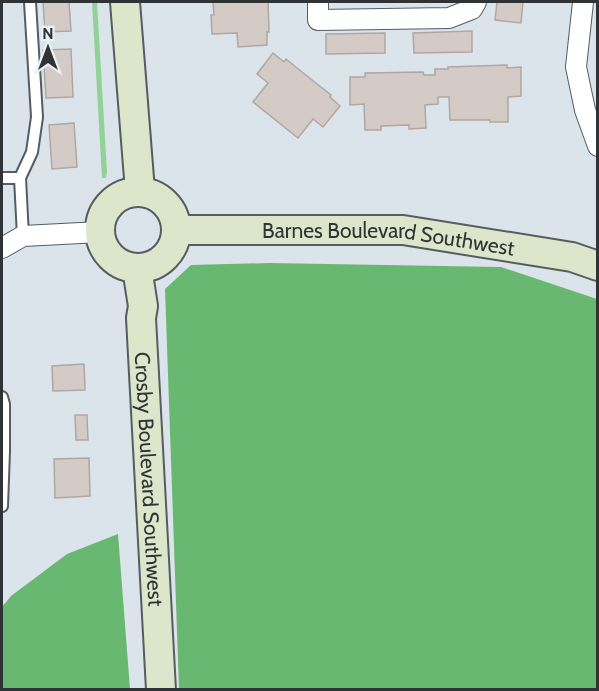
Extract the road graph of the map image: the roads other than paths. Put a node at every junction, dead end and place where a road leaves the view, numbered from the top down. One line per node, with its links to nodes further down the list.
1 (30, 2): 8 (lane)
2 (125, 2): 9 (street)
3 (318, 2): 4 (street)
4 (476, 2)
5 (583, 2): 6 (street)
6 (597, 146)
7 (2, 178): 8 (lane)
8 (20, 178): 12 (lane)
9 (140, 191): 10 (street); 11 (street)
10 (177, 230): 14 (street, Barnes Boulevard Southwest); 15 (street)
11 (100, 232): 12 (street); 15 (street)
12 (23, 236): 13 (street)
13 (2, 248)
14 (597, 266)
15 (137, 268): 18 (street, Crosby Boulevard Southwest)
16 (2, 397): 17 (lane)
17 (2, 506)
18 (161, 690)

